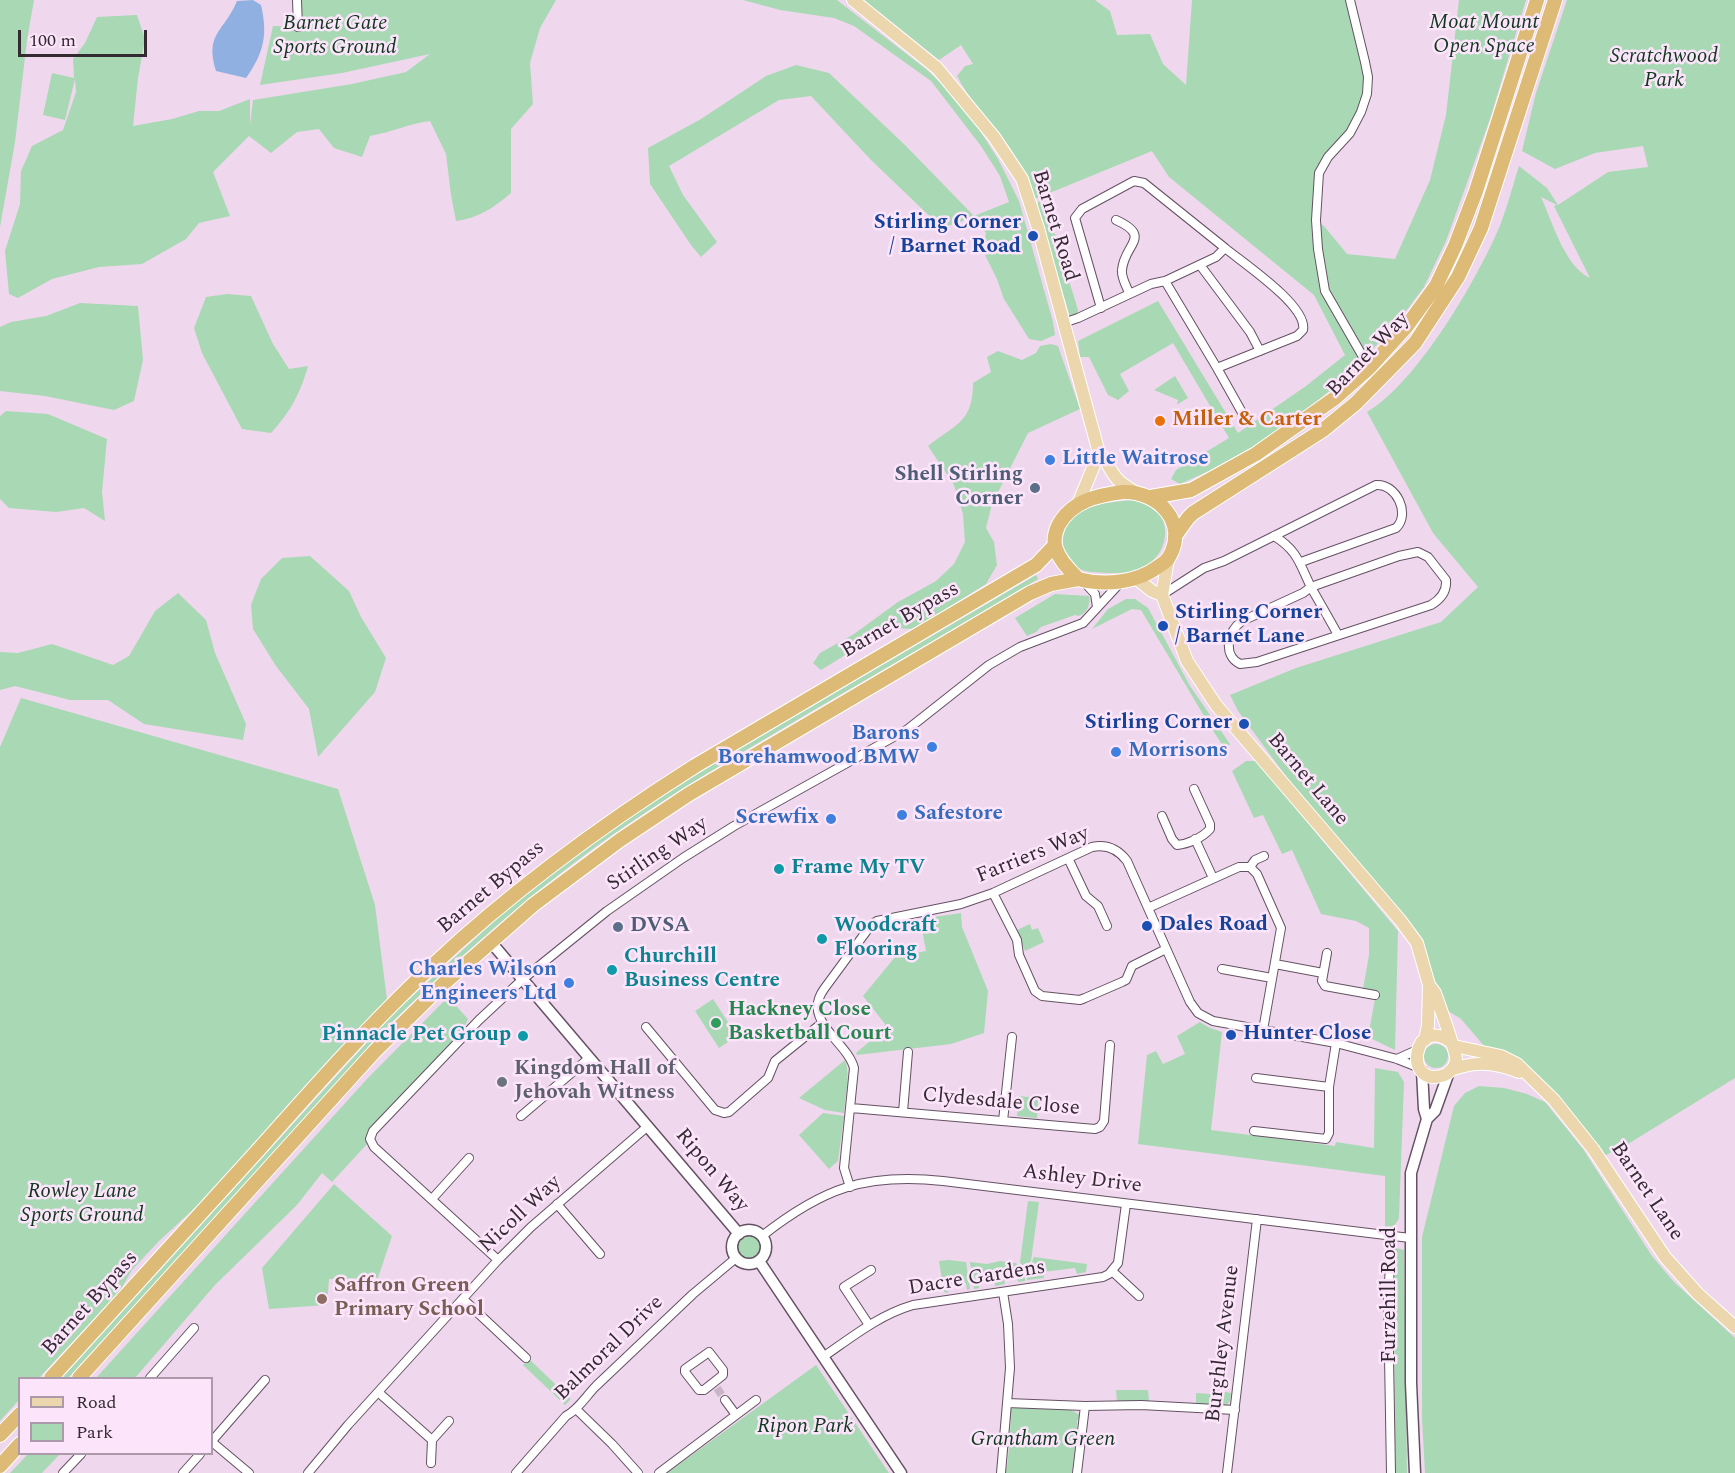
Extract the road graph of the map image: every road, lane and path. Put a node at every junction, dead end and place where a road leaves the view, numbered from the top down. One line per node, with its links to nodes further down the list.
1 (297, 0): 6 (street)
2 (854, 0): 13 (main road, Barnet Road)
3 (1350, 0): 16 (street)
4 (1537, 0): 16 (highway, Barnet Way)
5 (1556, 0): 17 (highway, Barnet Way)
6 (298, 27)
7 (1116, 220): 11 (street)
8 (1225, 248): 9 (street); 12 (street); 14 (street)
9 (1200, 265): 10 (street); 14 (street)
10 (1165, 281): 11 (street); 15 (street)
11 (1129, 293): 12 (street)
12 (1101, 308): 13 (street)
13 (1063, 323): 19 (main road, Barnet Road)
14 (1260, 351): 15 (street)
15 (1217, 368): 18 (street)
16 (1369, 368): 17 (street); 21 (highway, Barnet Way)
17 (1375, 384): 23 (highway, Barnet Way)
18 (1244, 416)
19 (1099, 453): 20 (main road, Barnet Road); 22 (main road)
20 (1135, 492): 21 (highway); 22 (highway)
21 (1151, 497): 23 (highway)
22 (1078, 504): 25 (highway)
23 (1175, 536): 26 (highway)
24 (1274, 536): 27 (street); 27 (street); 32 (street)
25 (1054, 546): 29 (highway); 102 (highway, Barnet Bypass)
26 (1168, 559): 28 (highway); 32 (main road)
27 (1301, 562): 31 (street)
28 (1137, 579): 30 (highway); 32 (main road)
29 (1080, 580): 30 (highway); 33 (street); 45 (highway, Barnet Bypass)
30 (1122, 580): 33 (street, Stirling Way)
31 (1311, 587): 34 (street); 34 (street); 34 (street)
32 (1162, 595): 53 (main road, Barnet Lane)
33 (1097, 607): 52 (street, Stirling Way)
34 (1338, 636)
35 (1194, 789): 37 (street)
36 (1162, 816): 37 (street)
37 (1195, 839): 41 (street)
38 (1264, 856): 40 (street)
39 (1068, 858): 42 (street, Farriers Way); 43 (street, Farriers Way); 44 (street)
40 (1250, 867): 41 (street); 48 (street)
41 (1213, 878): 43 (street)
42 (993, 893): 46 (street); 55 (street, Farriers Way)
43 (1148, 908): 46 (street, Farriers Way)
44 (1107, 926)
45 (490, 941): 52 (street, Ripon Way); 103 (highway, Barnet Bypass)
46 (1166, 949): 57 (street, Farriers Way)
47 (1327, 953): 50 (street)
48 (1275, 964): 50 (street); 51 (street)
49 (1222, 969): 51 (street)
50 (1323, 973): 54 (street)
51 (1272, 978): 57 (street)
52 (523, 979): 64 (street, Ripon Way); 80 (street, Stirling Way)
53 (1430, 985): 60 (main road, Barnet Lane); 62 (main road, Barnet Lane)
54 (1376, 995)
55 (822, 1023): 56 (street); 71 (street)
56 (646, 1027)
57 (1263, 1030): 59 (street, Farriers Way)
58 (1012, 1037): 75 (street)
59 (1336, 1043): 65 (street, Farriers Way); 70 (street)
60 (1452, 1044): 62 (main road, Barnet Lane); 67 (main road, Barnet Lane); 68 (main road, Barnet Lane)
61 (1110, 1045): 75 (street, Clydesdale Close)
62 (1421, 1045): 65 (street); 66 (main road, Barnet Lane)
63 (908, 1052): 72 (street)
64 (589, 1058): 73 (street); 76 (street, Ripon Way)
65 (1397, 1059): 66 (street, Farriers Way)
66 (1421, 1070): 67 (main road, Barnet Lane); 74 (street, Furzehill Road)
67 (1450, 1071): 68 (main road, Barnet Lane); 74 (street, Furzehill Road)
68 (1528, 1076): 98 (main road, Barnet Lane)
69 (1256, 1078): 70 (street)
70 (1329, 1087): 77 (street)
71 (851, 1108): 72 (street, Clydesdale Close); 79 (street)
72 (903, 1112): 75 (street, Clydesdale Close)
73 (521, 1116)
74 (1427, 1119): 87 (street, Furzehill Road)
75 (1003, 1121)
76 (648, 1126): 81 (street, Nicoll Way); 84 (street, Ripon Way)
77 (1254, 1131)
78 (469, 1158): 80 (street)
79 (850, 1187): 82 (street, Ashley Drive); 85 (street, Ashley Drive)
80 (432, 1199): 90 (street)
81 (557, 1204): 88 (street); 90 (street, Nicoll Way)
82 (1126, 1204): 83 (street, Ashley Drive); 93 (street)
83 (1257, 1219): 86 (street, Ashley Drive); 113 (street, Burghley Avenue)
84 (739, 1234): 85 (street, Ripon Way); 89 (street, Ripon Way)
85 (762, 1236): 91 (street)
86 (1392, 1236): 87 (street, Ashley Drive); 137 (street, Furzehill Road)
87 (1410, 1238): 138 (street, Furzehill Road)
88 (600, 1254)
89 (736, 1258): 91 (street); 112 (street, Balmoral Drive)
90 (498, 1260): 96 (street, Nicoll Way)
91 (759, 1261): 100 (street)
92 (871, 1270): 97 (street)
93 (1112, 1271): 94 (street, Dacre Gardens); 95 (street)
94 (1003, 1292): 97 (street, Dacre Gardens); 110 (street)
95 (1139, 1296)
96 (463, 1299): 101 (street); 107 (street, Nicoll Way)
97 (869, 1325): 100 (street, Dacre Gardens)
98 (1735, 1327)
99 (194, 1328): 104 (street)
100 (823, 1357): 133 (street)
101 (526, 1358)
102 (52, 1377)
103 (80, 1377)
104 (151, 1377)
105 (265, 1380): 118 (street)
106 (715, 1386): 106 (street)
107 (378, 1392): 119 (street); 129 (street, Nicoll Way)
108 (725, 1400): 114 (street)
109 (756, 1400): 114 (street)
110 (1007, 1403): 111 (street); 134 (street)
111 (1085, 1406): 113 (street); 135 (street)
112 (577, 1410): 130 (street, Balmoral Drive); 131 (street)
113 (1235, 1410): 136 (street, Burghley Avenue)
114 (736, 1415): 132 (street)
115 (18, 1416): 117 (highway)
116 (449, 1421): 119 (street)
117 (0, 1435)
118 (213, 1440)
119 (432, 1440): 124 (street)
120 (213, 1442): 128 (street)
121 (18, 1446): 125 (highway)
122 (80, 1455): 126 (street)
123 (199, 1455): 127 (street)
124 (431, 1463)
125 (0, 1466)
126 (63, 1473)
127 (183, 1473)
128 (249, 1473)
129 (308, 1473)
130 (516, 1473)
131 (638, 1473)
132 (658, 1473)
133 (902, 1473)
134 (1001, 1473)
135 (1077, 1473)
136 (1227, 1473)
137 (1391, 1473)
138 (1415, 1473)

